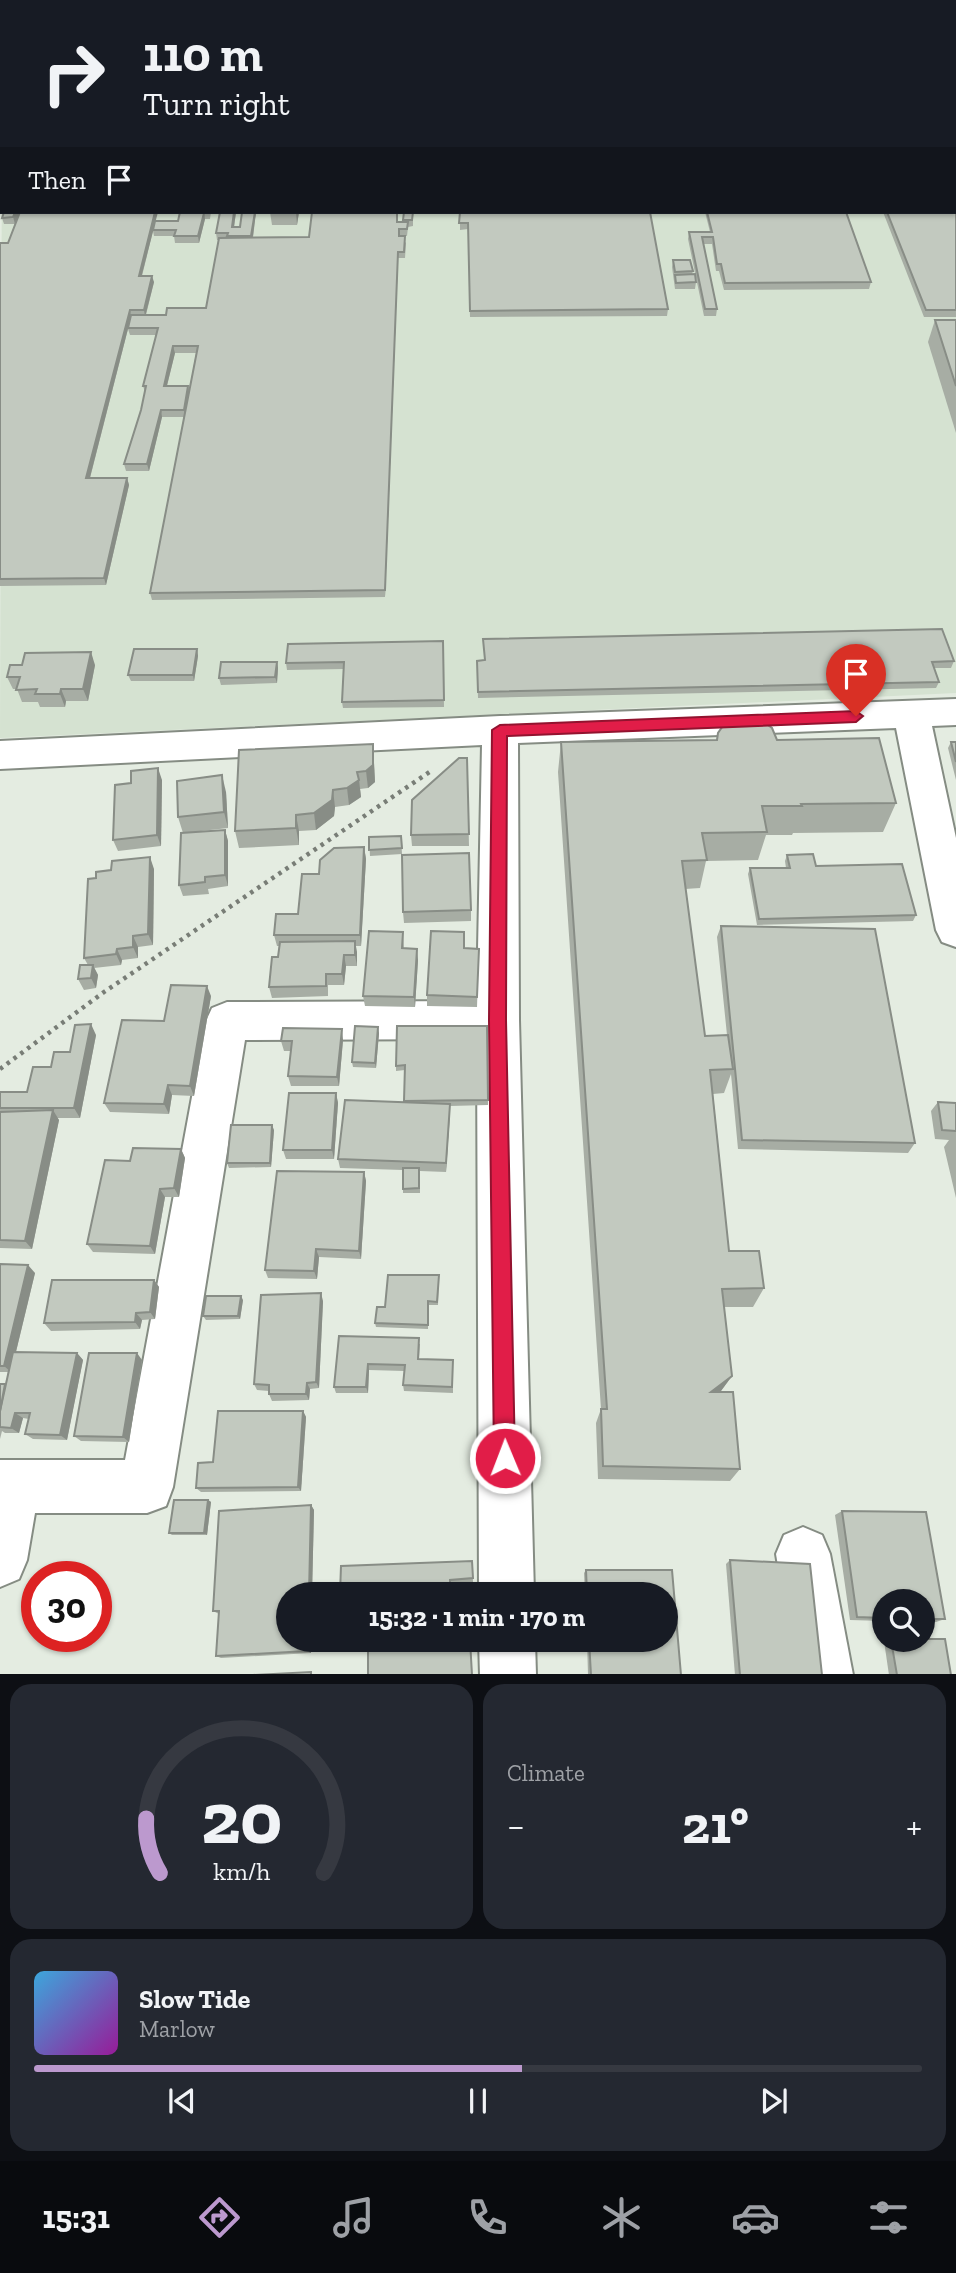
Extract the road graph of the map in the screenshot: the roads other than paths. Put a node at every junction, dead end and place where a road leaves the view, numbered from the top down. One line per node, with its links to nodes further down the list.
1 (956, 712): 2 (street)
2 (911, 714): 3 (street); 5 (street)
3 (480, 731): 4 (street); 6 (street)
4 (0, 755)
5 (956, 930)
6 (498, 1020): 7 (street); 10 (street)
7 (7, 1487): 9 (street)
8 (803, 1554): 13 (street)
9 (0, 1560)
10 (507, 1582)
11 (507, 1652): 12 (street)
12 (508, 1674)
13 (825, 1674)

